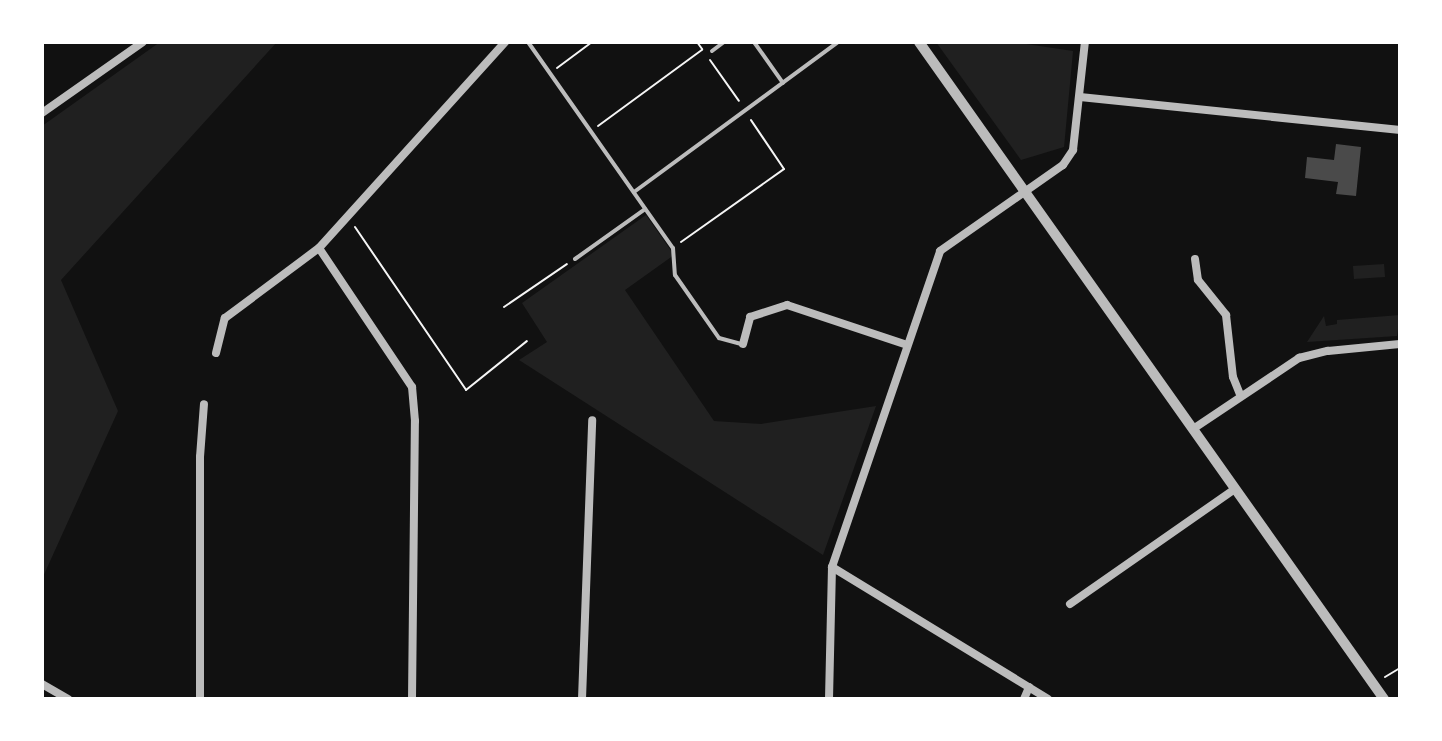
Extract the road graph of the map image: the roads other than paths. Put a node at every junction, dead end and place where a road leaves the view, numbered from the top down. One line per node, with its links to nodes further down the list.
1 (143, 42): 12 (street)
2 (505, 42): 17 (street)
3 (528, 42): 14 (lane)
4 (724, 42): 9 (lane)
5 (754, 42): 10 (lane)
6 (838, 42): 10 (lane)
7 (919, 42): 15 (street)
8 (1085, 42): 11 (street)
9 (712, 51)
10 (783, 83): 14 (lane)
11 (1080, 97): 13 (street); 15 (street)
12 (42, 113)
13 (1400, 130)
14 (633, 192): 16 (lane)
15 (1026, 192): 22 (street); 27 (street)
16 (646, 209): 18 (lane); 20 (lane)
17 (319, 248): 23 (street); 35 (street)
18 (575, 259)
19 (1195, 259): 24 (street)
20 (743, 344): 22 (street)
21 (1400, 344): 24 (street)
22 (907, 345): 29 (street)
23 (216, 353)
24 (1240, 394): 27 (street)
25 (204, 404): 34 (street)
26 (592, 420): 36 (street)
27 (1193, 429): 28 (street)
28 (1235, 489): 30 (street); 40 (street)
29 (832, 567): 32 (street); 37 (street)
30 (1070, 604)
31 (42, 684): 33 (street)
32 (1029, 687): 38 (street); 39 (street)
33 (68, 699)
34 (200, 699)
35 (412, 699)
36 (582, 699)
37 (829, 699)
38 (1024, 699)
39 (1048, 699)
40 (1384, 699)

